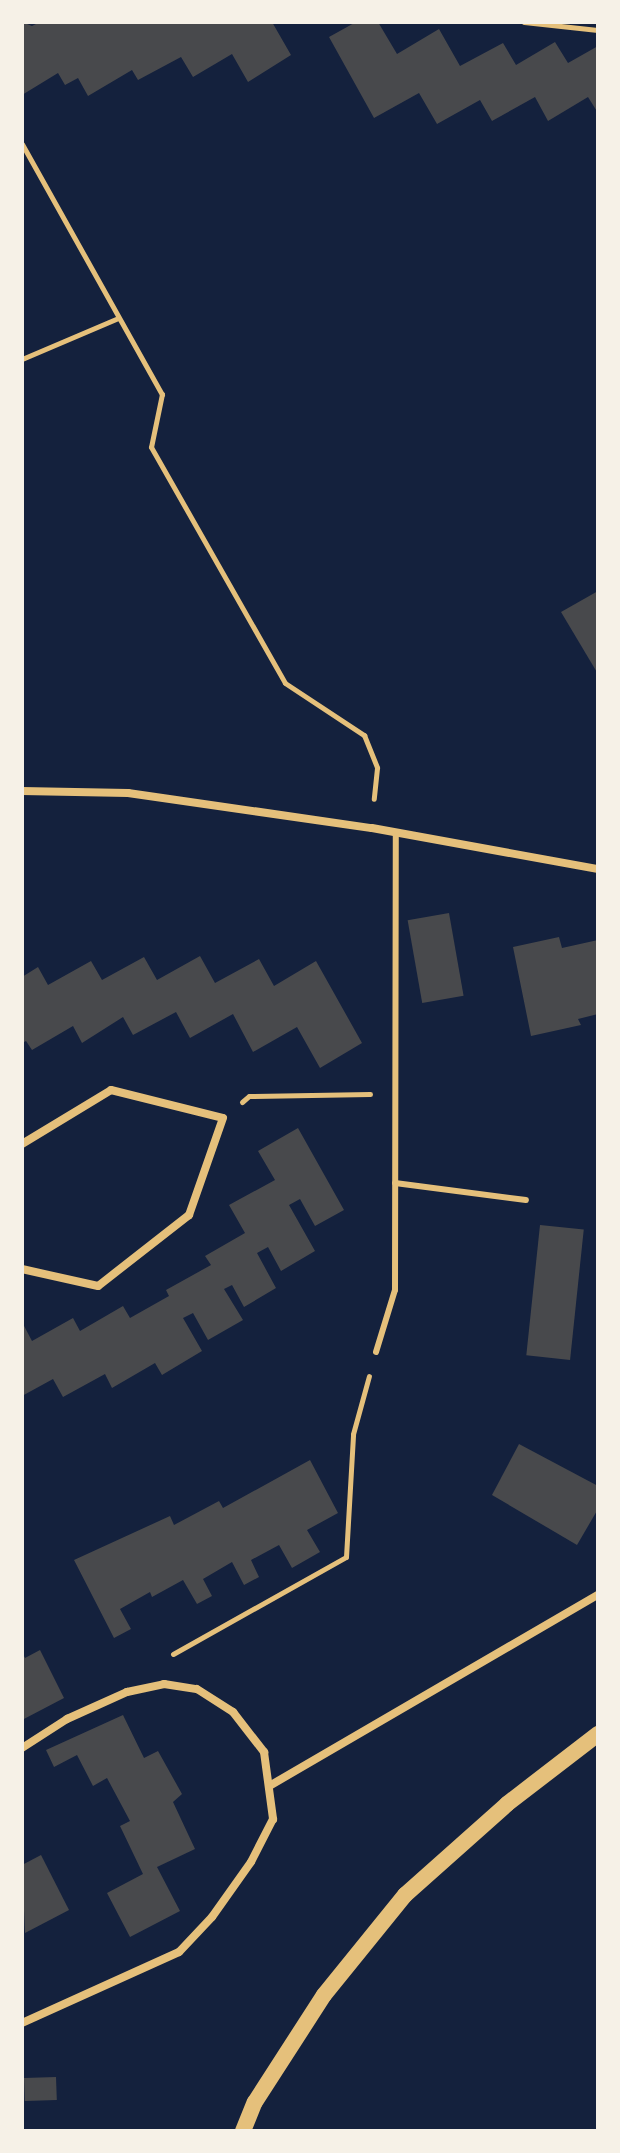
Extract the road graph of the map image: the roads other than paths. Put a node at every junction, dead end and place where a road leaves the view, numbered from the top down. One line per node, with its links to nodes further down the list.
1 (22, 791): 2 (street)
2 (396, 832): 3 (street); 5 (lane)
3 (598, 869)
4 (22, 1144): 7 (street)
5 (395, 1183): 6 (lane); 8 (lane)
6 (526, 1200)
7 (22, 1269)
8 (376, 1352)
9 (598, 1595): 12 (street)
10 (598, 1734): 14 (main road)
11 (22, 1748): 12 (street)
12 (271, 1785): 13 (street)
13 (22, 2023)
14 (243, 2131)

